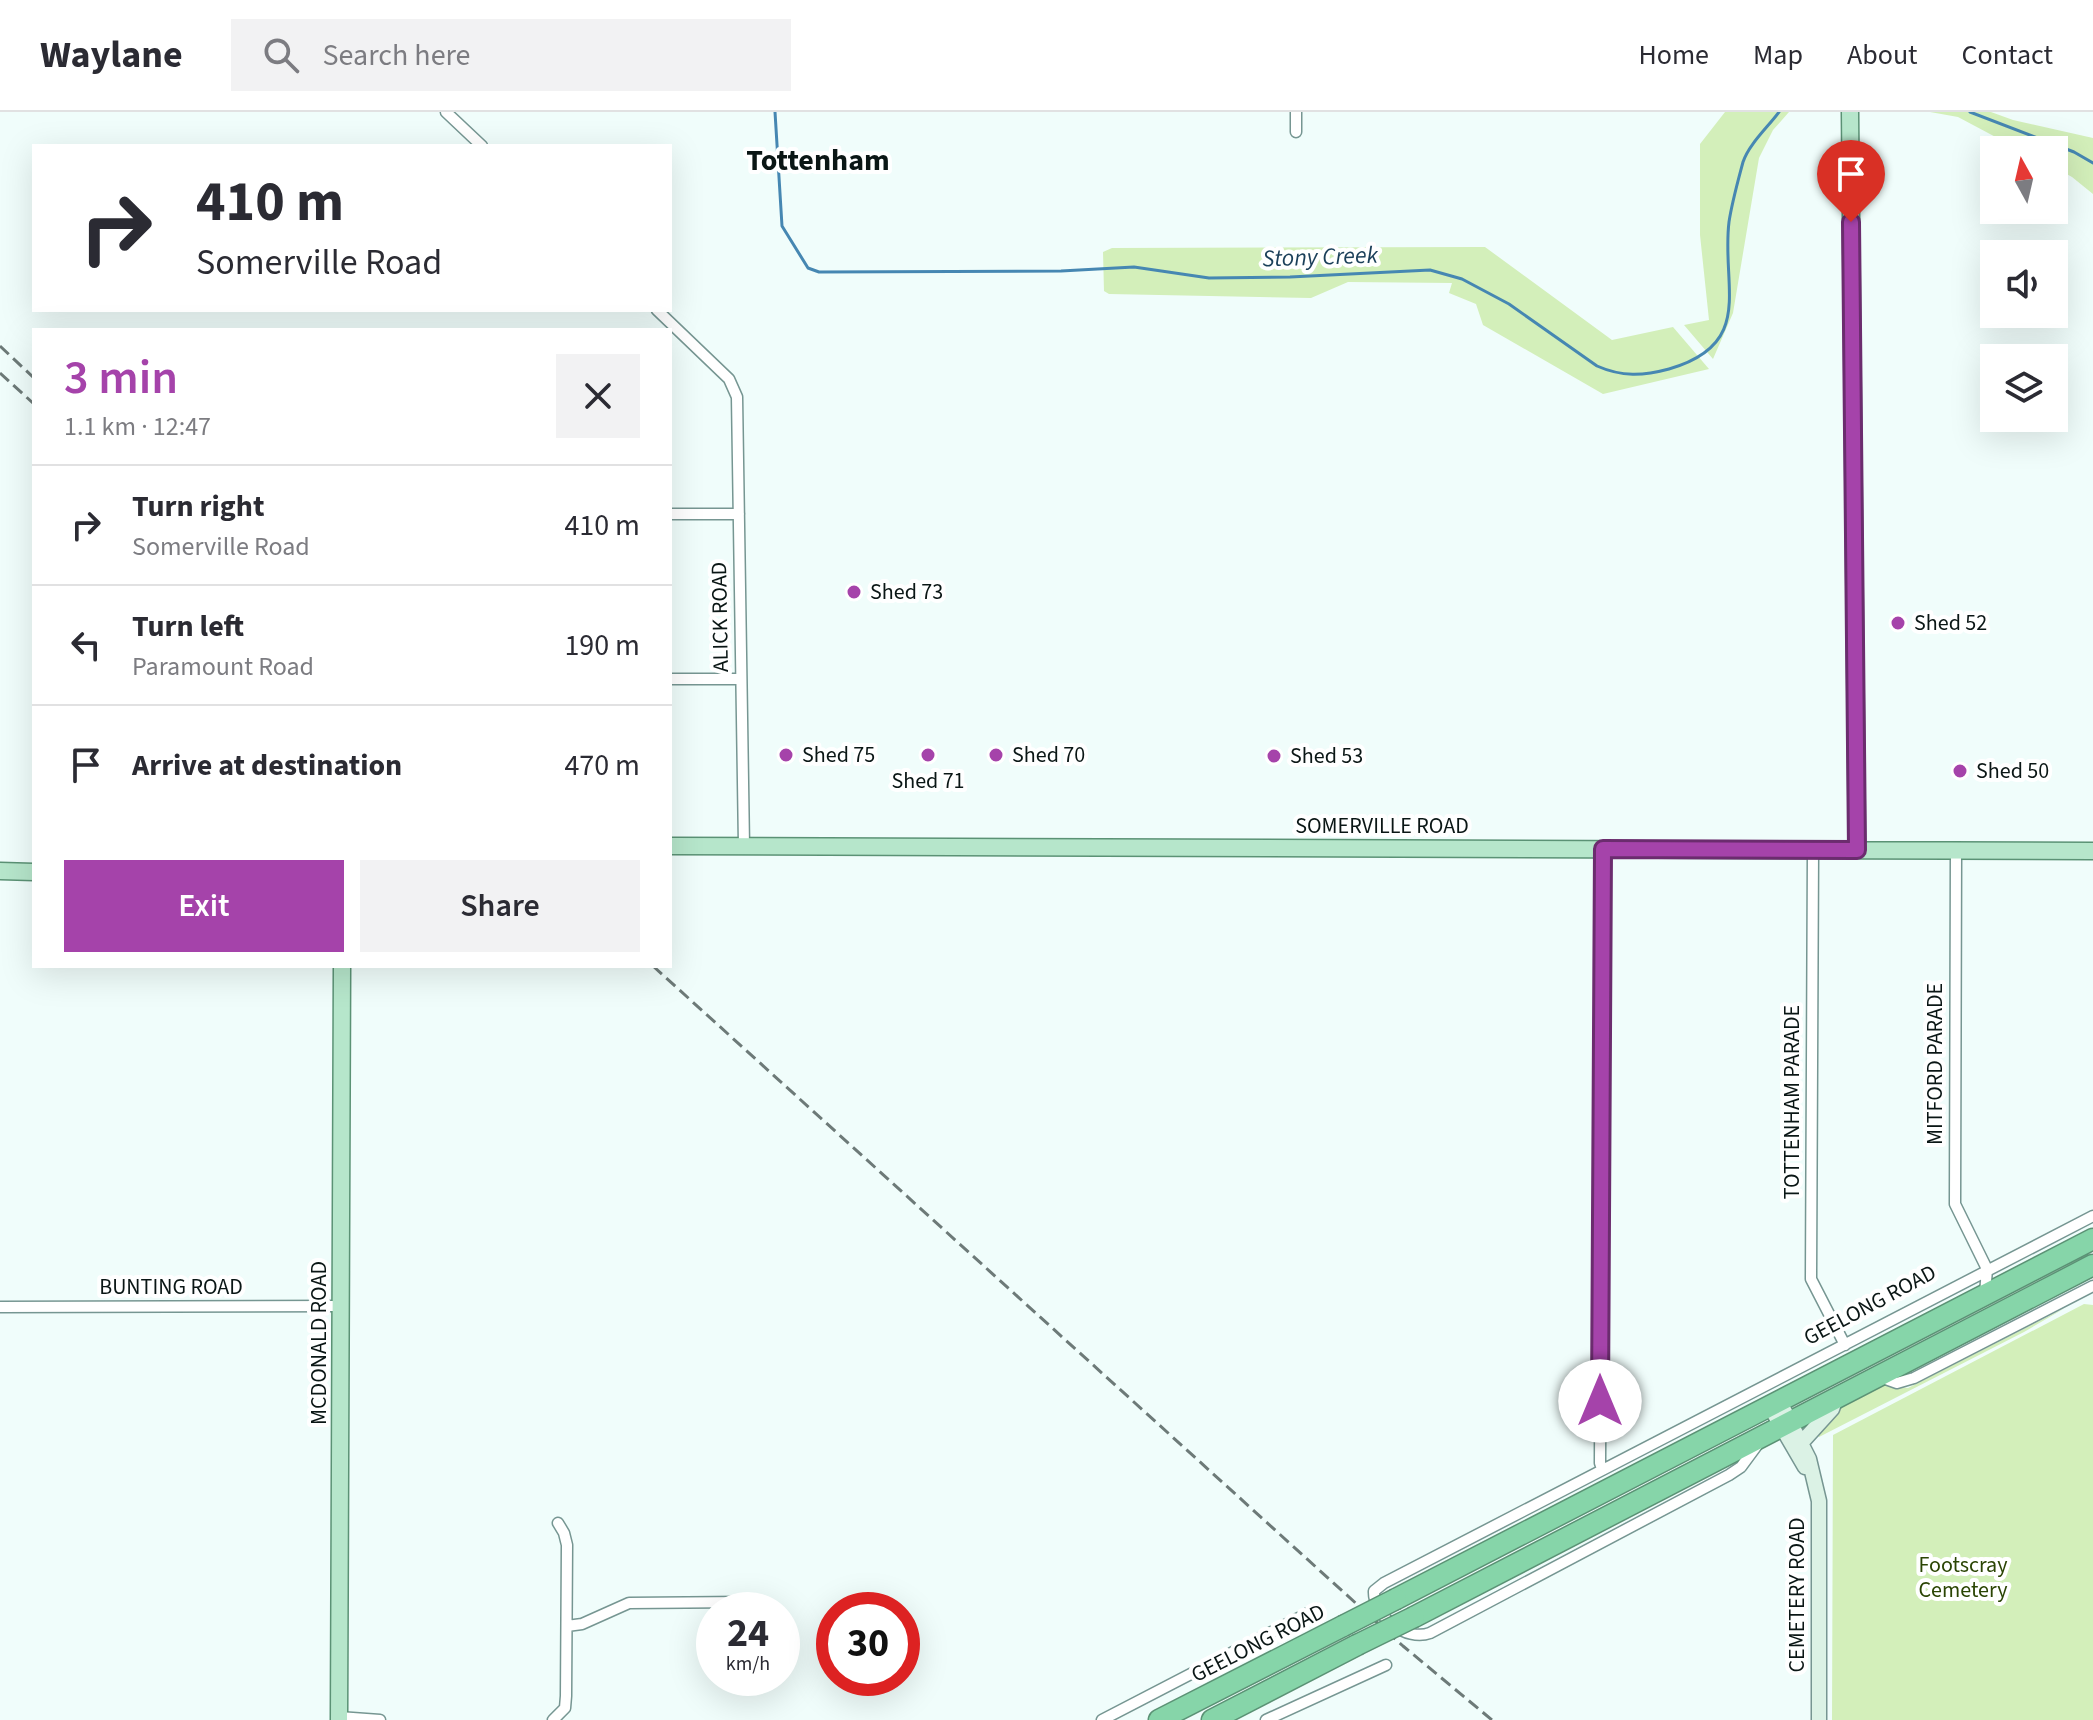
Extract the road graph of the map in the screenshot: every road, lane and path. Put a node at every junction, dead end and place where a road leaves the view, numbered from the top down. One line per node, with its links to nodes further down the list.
1 (446, 112): 5 (street)
2 (1296, 112): 4 (street)
3 (1850, 112): 15 (main road)
4 (1296, 132)
5 (480, 144)
6 (659, 312): 8 (street, ALICK ROAD)
7 (672, 514): 8 (street)
8 (739, 514): 10 (street, ALICK ROAD)
9 (672, 679): 10 (street)
10 (741, 679): 12 (street, ALICK ROAD)
11 (672, 846): 12 (main road, SOMERVILLE ROAD)
12 (744, 846): 13 (main road, SOMERVILLE ROAD)
13 (1603, 849): 14 (main road, SOMERVILLE ROAD); 37 (street)
14 (1813, 850): 15 (main road, SOMERVILLE ROAD); 29 (street, TOTTENHAM PARADE)
15 (1857, 850): 16 (main road, SOMERVILLE ROAD)
16 (1956, 850): 17 (main road, SOMERVILLE ROAD); 24 (street, MITFORD PARADE)
17 (2093, 851)
18 (0, 871): 19 (main road)
19 (32, 872)
20 (342, 968): 27 (main road, MCDONALD ROAD)
21 (2093, 1216): 24 (street, GEELONG ROAD)
22 (2093, 1239): 24 (highway, GEELONG ROAD)
23 (2093, 1265): 26 (highway, GEELONG ROAD)
24 (1995, 1283): 26 (highway); 29 (street, GEELONG ROAD); 32 (highway, GEELONG ROAD)
25 (2093, 1286): 30 (street, GEELONG ROAD)
26 (2023, 1300): 30 (highway, GEELONG ROAD)
27 (342, 1306): 28 (street, BUNTING ROAD); 44 (main road, MCDONALD ROAD)
28 (0, 1307)
29 (1845, 1345): 32 (street, GEELONG ROAD)
30 (1877, 1376): 31 (highway, GEELONG ROAD)
31 (1836, 1397): 33 (highway, GEELONG ROAD); 35 (street)
32 (1770, 1398): 33 (street, CEMETERY ROAD); 34 (street, GEELONG ROAD); 36 (highway, GEELONG ROAD)
33 (1778, 1428): 35 (street, CEMETERY ROAD); 37 (street, GEELONG ROAD); 38 (street, CEMETERY ROAD); 49 (highway, GEELONG ROAD, bridge)
34 (1668, 1436): 36 (street); 37 (street, GEELONG ROAD)
35 (1802, 1442): 38 (street, CEMETERY ROAD)
36 (1689, 1447): 48 (highway, GEELONG ROAD, bridge)
37 (1602, 1469)
38 (1811, 1473): 51 (street, CEMETERY ROAD)
39 (558, 1523): 42 (street)
40 (696, 1602): 42 (street)
41 (1316, 1609): 47 (street, GEELONG ROAD)
42 (567, 1626): 46 (street)
43 (1386, 1665): 50 (street)
44 (339, 1719): 45 (street)
45 (380, 1720)
46 (553, 1720)
47 (1102, 1720)
48 (1159, 1720)
49 (1212, 1720)
50 (1266, 1720)
51 (1819, 1720)

